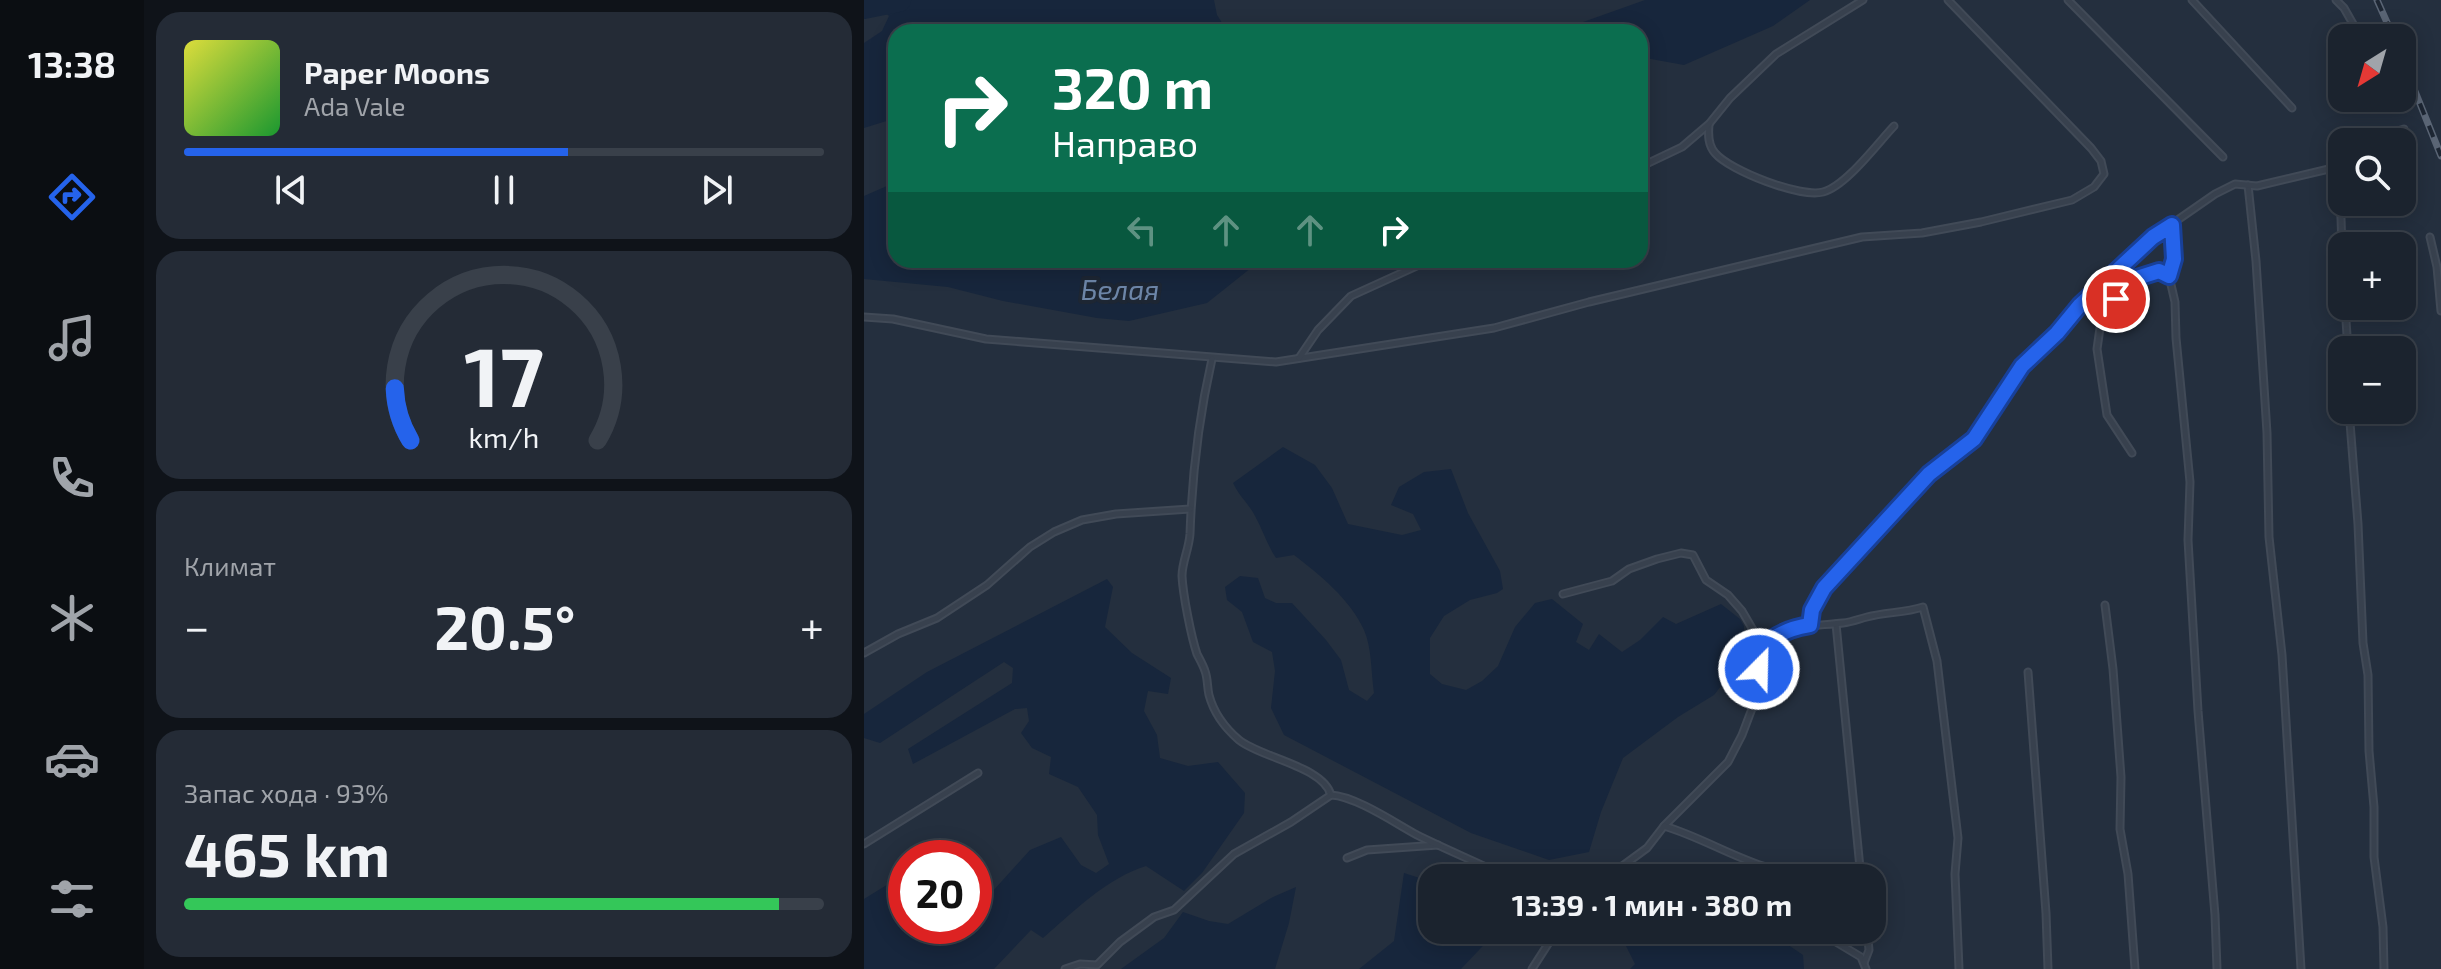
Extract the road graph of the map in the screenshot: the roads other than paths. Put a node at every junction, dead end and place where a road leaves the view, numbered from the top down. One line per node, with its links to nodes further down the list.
1 (1863, 0): 8 (lane)
2 (1948, 0): 20 (lane)
3 (2068, 0): 10 (lane)
4 (2192, 0): 7 (lane)
5 (2336, 0): 6 (lane)
6 (2353, 24)
7 (2292, 108)
8 (1709, 124): 9 (lane); 11 (lane)
9 (1894, 126)
10 (2223, 157)
11 (1648, 163)
12 (2328, 169): 13 (lane)
13 (2248, 185): 14 (lane); 52 (lane)
14 (2172, 225): 17 (lane); 28 (lane)
15 (2430, 237): 18 (lane)
16 (1412, 268): 20 (lane)
17 (2169, 276): 23 (lane); 51 (lane)
18 (2441, 311)
19 (864, 317): 21 (lane)
20 (1298, 358): 21 (lane)
21 (1212, 359): 24 (lane)
22 (2350, 424): 53 (lane)
23 (2132, 453)
24 (1190, 509): 30 (lane); 33 (lane)
25 (1563, 594): 29 (lane)
26 (2105, 605): 50 (lane)
27 (1836, 624): 28 (lane); 41 (lane); 48 (lane)
28 (1810, 625): 29 (lane)
29 (1757, 651): 34 (lane)
30 (864, 653)
31 (2028, 672): 49 (lane)
32 (978, 773): 35 (lane)
33 (1331, 795): 36 (lane); 46 (lane)
34 (1664, 826): 39 (lane); 40 (lane)
35 (864, 844)
36 (1439, 845): 37 (lane); 38 (lane)
37 (1347, 858)
38 (1479, 864)
39 (1625, 864)
40 (1759, 864)
41 (1860, 864)
42 (1548, 944): 47 (lane)
43 (1839, 944): 45 (lane)
44 (1868, 944): 45 (lane)
45 (1864, 966)
46 (1065, 969)
47 (1532, 969)
48 (1959, 969)
49 (2048, 969)
50 (2135, 969)
51 (2217, 969)
52 (2301, 969)
53 (2384, 969)

